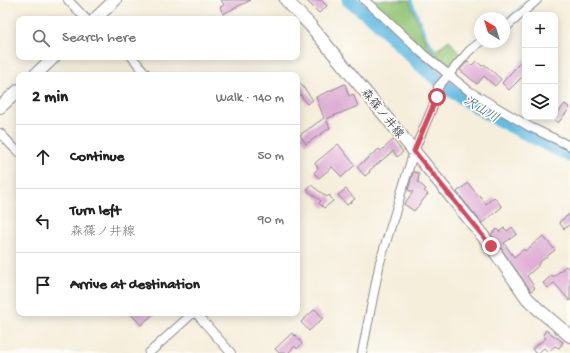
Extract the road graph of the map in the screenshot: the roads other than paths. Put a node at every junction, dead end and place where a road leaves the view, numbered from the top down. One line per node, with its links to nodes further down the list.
1 (68, 0): 6 (street)
2 (115, 0): 7 (main road)
3 (286, 0): 20 (main road, 森篠ノ井線)
4 (364, 0): 14 (street)
5 (537, 0): 8 (street)
6 (83, 16)
7 (100, 16)
8 (510, 24)
9 (474, 47): 14 (street)
10 (51, 60): 12 (main road)
11 (134, 60): 13 (street)
12 (38, 72)
13 (144, 72)
14 (448, 77): 18 (street); 20 (street)
15 (16, 93): 16 (main road)
16 (0, 108)
17 (0, 133): 19 (street)
18 (570, 146)
19 (16, 150)
20 (414, 151): 23 (main road, 森篠ノ井線); 26 (street)
21 (190, 316): 24 (street)
22 (199, 316): 25 (street)
23 (570, 336)
24 (149, 353)
25 (231, 353)
26 (362, 353)

